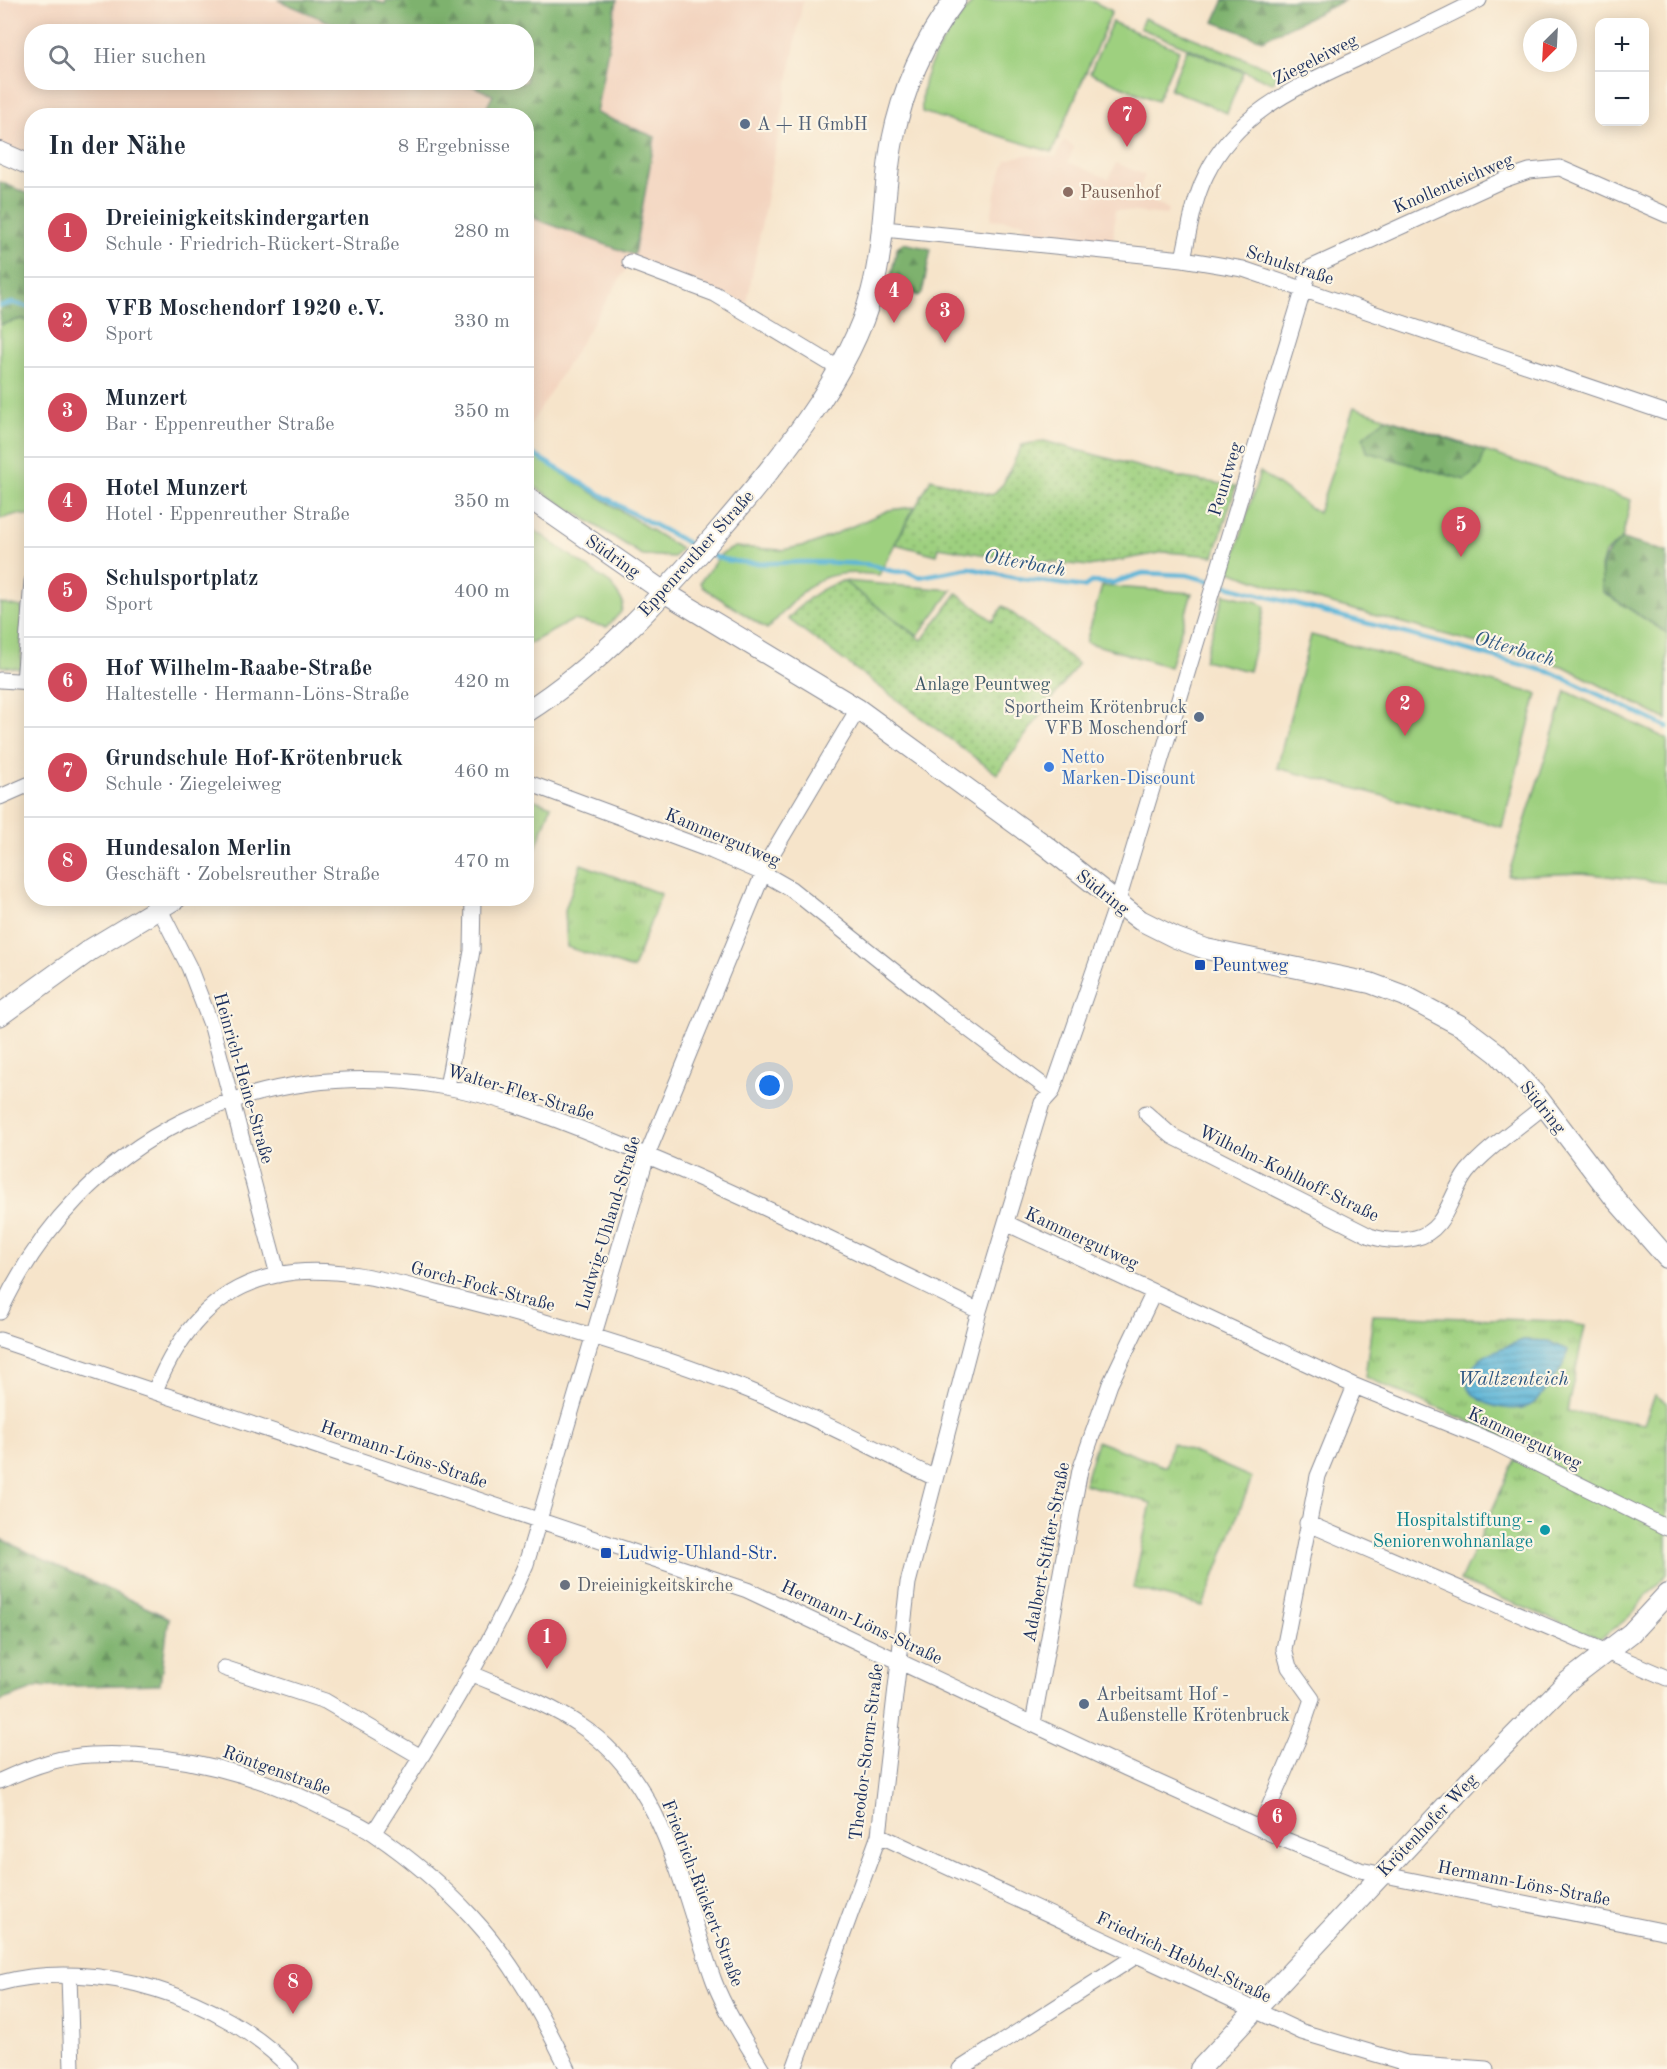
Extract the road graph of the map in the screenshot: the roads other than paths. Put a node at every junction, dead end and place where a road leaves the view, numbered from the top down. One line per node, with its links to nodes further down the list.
1 (955, 0): 6 (main road, Eppenreuther Straße)
2 (1479, 0): 7 (street, Ziegeleiweg)
3 (0, 152): 4 (street)
4 (24, 162)
5 (1667, 215): 9 (street, Knollenteichweg)
6 (884, 229): 7 (street, Schulstraße); 10 (main road, Eppenreuther Straße)
7 (1183, 260): 9 (street, Schulstraße)
8 (630, 262): 10 (street)
9 (1302, 289): 11 (street, Schulstraße); 22 (street, Peuntweg)
10 (838, 368): 13 (main road, Eppenreuther Straße)
11 (1667, 413)
12 (534, 502): 13 (street, Südring)
13 (664, 592): 16 (main road, Eppenreuther Straße); 17 (street, Südring)
14 (0, 680): 15 (street)
15 (24, 682)
16 (534, 706)
17 (858, 710): 21 (street, Ludwig-Uhland-Straße); 22 (street, Südring)
18 (534, 785): 21 (street, Kammergutweg)
19 (24, 786): 20 (street)
20 (0, 797)
21 (763, 873): 28 (street, Kammergutweg); 32 (street, Ludwig-Uhland-Straße)
22 (1117, 904): 28 (street, Peuntweg); 30 (street, Südring)
23 (156, 906): 26 (main road)
24 (164, 906): 29 (street, Heinrich-Heine-Straße)
25 (473, 906): 27 (street)
26 (0, 1015)
27 (447, 1087): 29 (street, Walter-Flex-Straße); 32 (street, Walter-Flex-Straße)
28 (1052, 1092): 33 (street, Kammergutweg)
29 (231, 1100): 35 (street, Heinrich-Heine-Straße); 38 (street, Walter-Flex-Straße)
30 (1544, 1106): 31 (street, Wilhelm-Kohlhoff-Straße); 34 (street, Südring)
31 (1146, 1113)
32 (647, 1155): 37 (street, Walter-Flex-Straße); 39 (street, Ludwig-Uhland-Straße)
33 (1006, 1223): 36 (street, Kammergutweg); 37 (street, Theodor-Storm-Straße)
34 (1667, 1258)
35 (278, 1275): 39 (street, Gorch-Fock-Straße); 42 (street, Gorch-Fock-Straße)
36 (1153, 1294): 41 (street, Kammergutweg); 53 (street, Adalbert-Stifter-Straße)
37 (979, 1311): 43 (street, Theodor-Storm-Straße)
38 (0, 1312)
39 (593, 1337): 43 (street, Gorch-Fock-Straße); 44 (street, Ludwig-Uhland-Straße)
40 (0, 1340): 42 (street, Hermann-Löns-Straße)
41 (1355, 1386): 45 (street); 46 (street, Kammergutweg)
42 (155, 1391): 44 (street, Hermann-Löns-Straße)
43 (935, 1478): 49 (street, Theodor-Storm-Straße)
44 (539, 1520): 49 (street, Hermann-Löns-Straße); 51 (street, Ludwig-Uhland-Straße)
45 (1307, 1523): 48 (street); 56 (street)
46 (1667, 1528)
47 (1667, 1594): 48 (street, Krötenhofer Weg)
48 (1604, 1652): 52 (street); 59 (street, Krötenhofer Weg)
49 (898, 1659): 53 (street, Hermann-Löns-Straße); 58 (street, Theodor-Storm-Straße)
50 (224, 1668): 54 (street)
51 (470, 1673): 54 (street, Ludwig-Uhland-Straße); 68 (street, Friedrich-Rückert-Straße)
52 (1667, 1678)
53 (1033, 1723): 56 (street, Hermann-Löns-Straße)
54 (420, 1758): 57 (street, Ludwig-Uhland-Straße)
55 (0, 1780): 57 (street, Röntgenstraße)
56 (1260, 1828): 59 (street, Hermann-Löns-Straße)
57 (374, 1832): 67 (street, Röntgenstraße)
58 (879, 1835): 61 (street, Friedrich-Hebbel-Straße); 69 (street, Theodor-Storm-Straße)
59 (1379, 1874): 60 (street, Hermann-Löns-Straße); 64 (street, Krötenhofer Weg)
60 (1667, 1932)
61 (1136, 1956): 64 (street, Friedrich-Hebbel-Straße); 70 (street)
62 (69, 1976): 63 (street); 65 (street); 66 (street)
63 (0, 1983)
64 (1255, 2011): 71 (street, Krötenhofer Weg); 72 (street, Friedrich-Hebbel-Straße)
65 (72, 2069)
66 (291, 2069)
67 (568, 2069)
68 (762, 2069)
69 (794, 2069)
70 (960, 2069)
71 (1200, 2069)
72 (1486, 2069)

